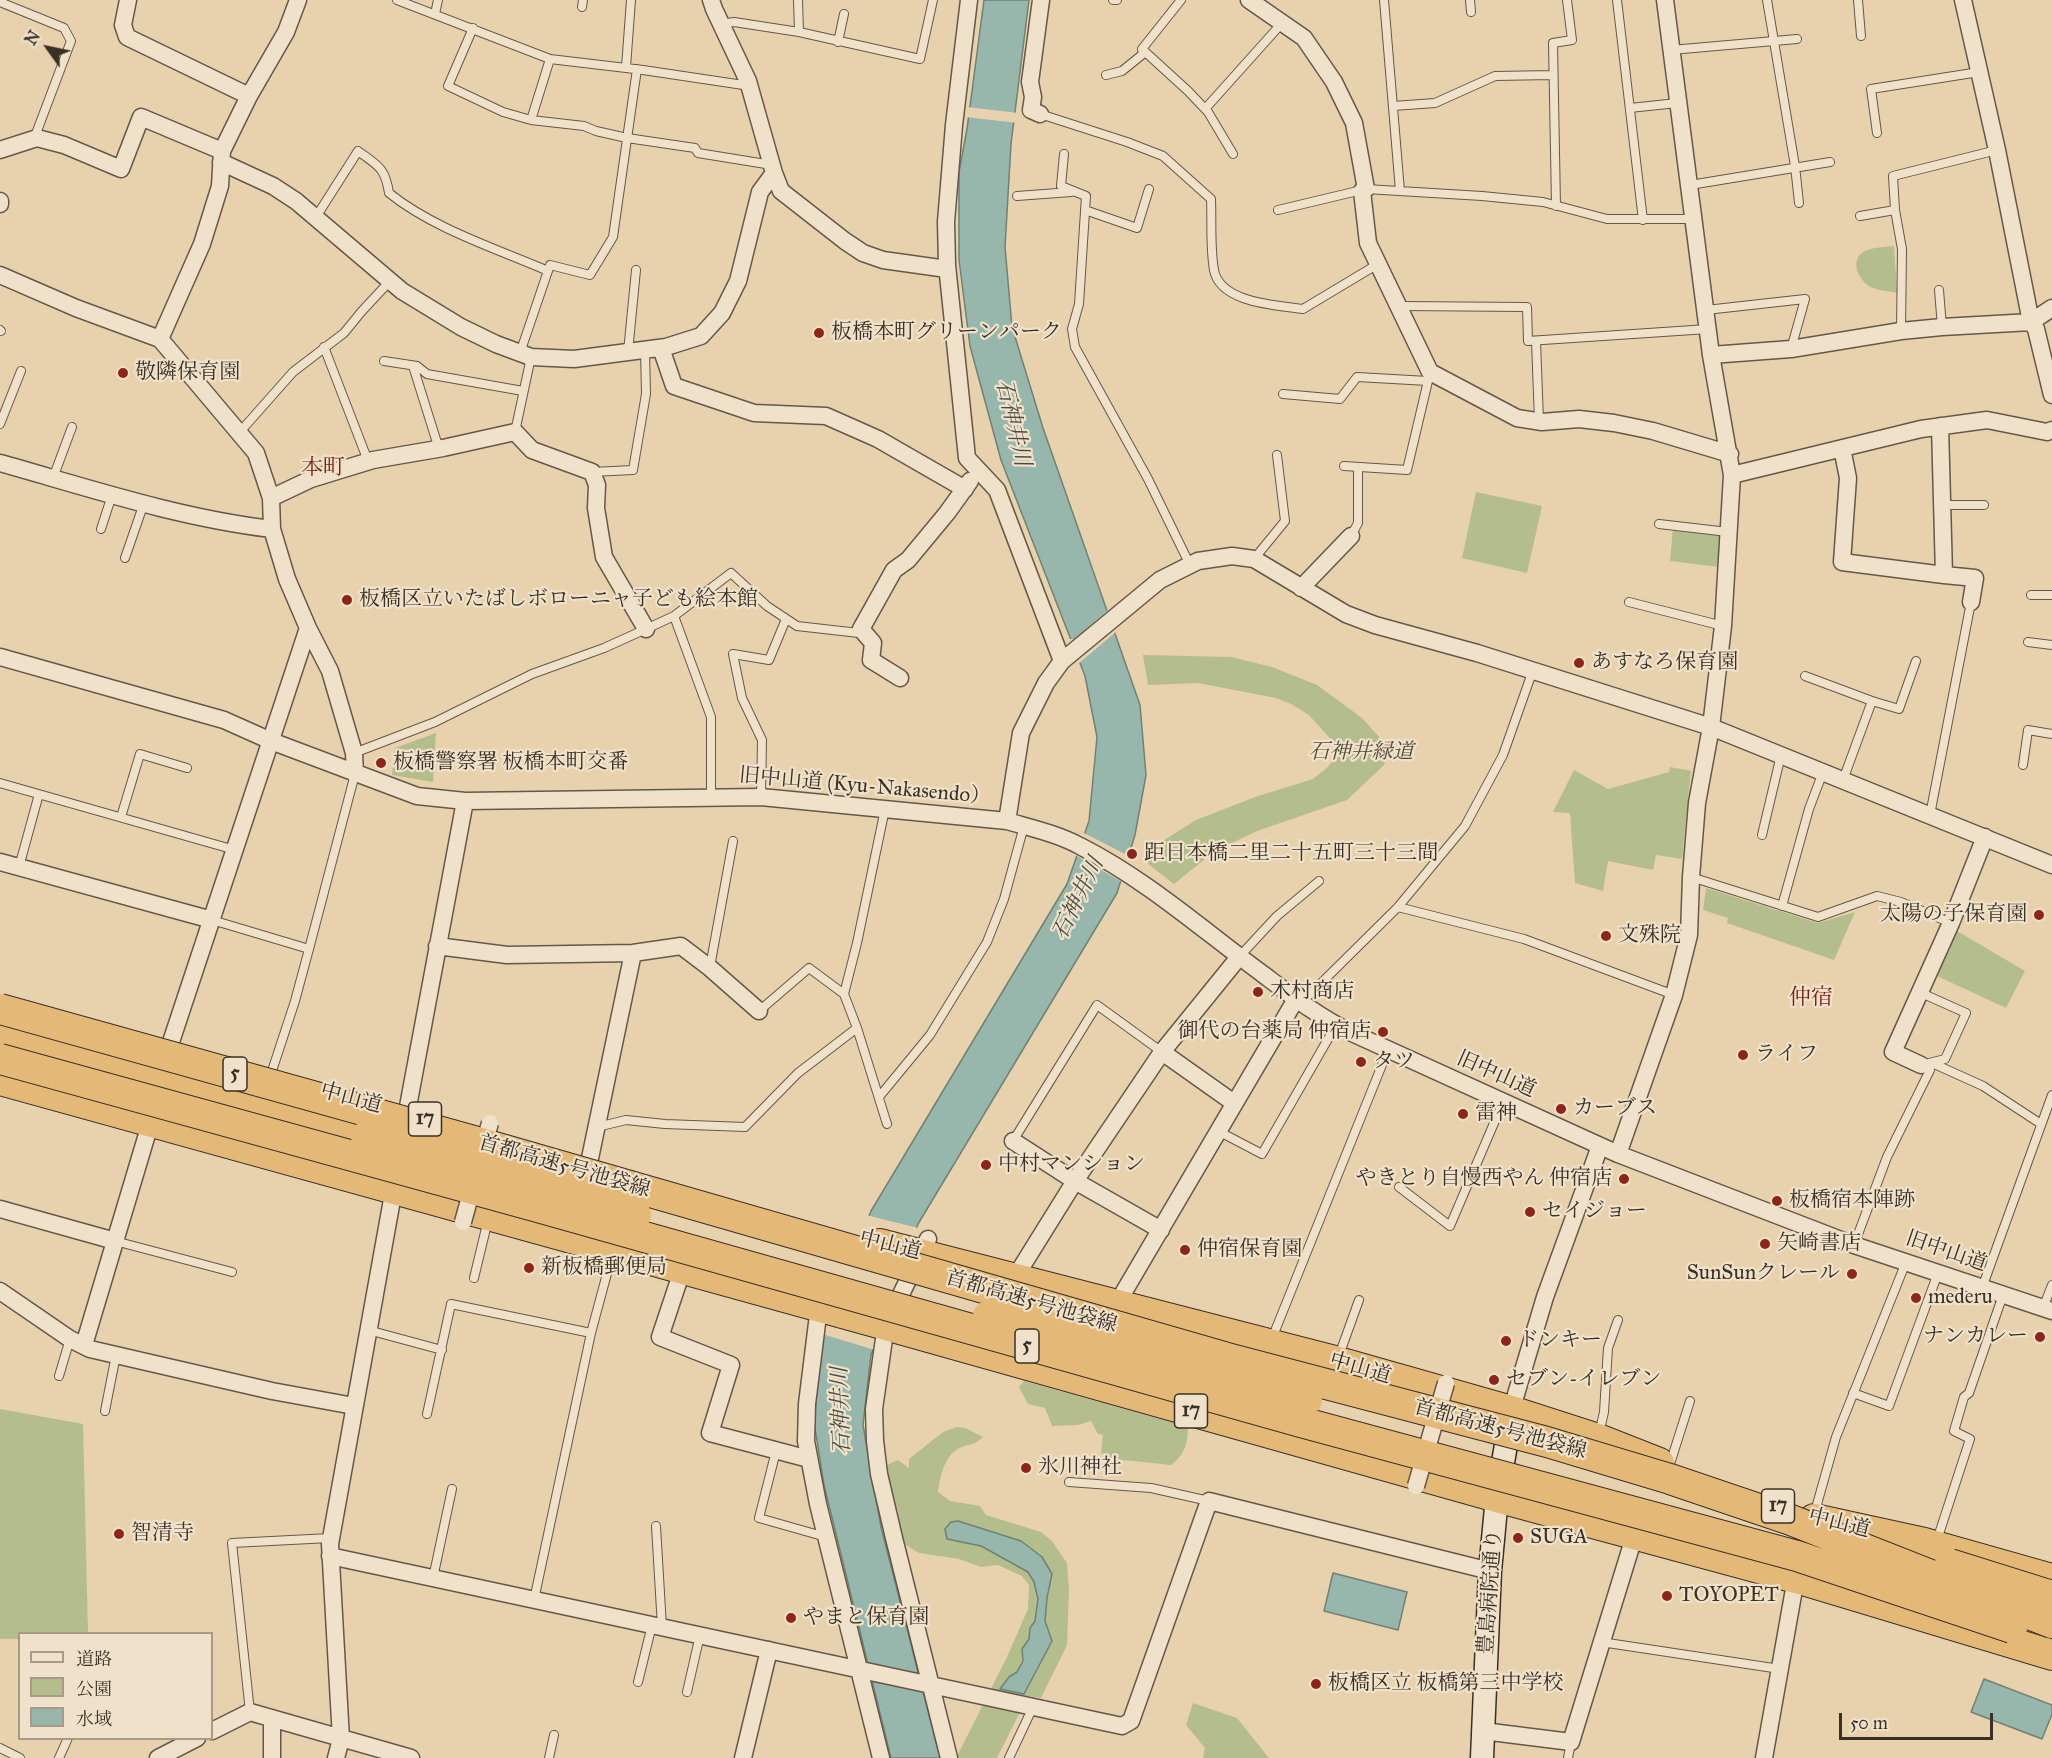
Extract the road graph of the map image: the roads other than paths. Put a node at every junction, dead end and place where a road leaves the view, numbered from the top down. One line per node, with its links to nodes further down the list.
1 (128, 0): 42 (street)
2 (298, 0): 42 (street)
3 (397, 0): 23 (lane)
4 (438, 0): 23 (lane)
5 (631, 0): 36 (lane)
6 (711, 0): 26 (street)
7 (798, 0): 28 (lane)
8 (933, 0): 32 (lane)
9 (969, 0): 76 (street)
10 (1041, 0): 47 (street)
11 (1181, 0): 33 (lane)
12 (1249, 0): 25 (street)
13 (1384, 0): 44 (lane)
14 (1470, 0): 22 (lane)
15 (1567, 0): 40 (lane)
16 (1617, 0): 45 (lane)
17 (1665, 0): 34 (street)
18 (1767, 0): 31 (lane)
19 (1858, 0): 29 (lane)
20 (1963, 0): 38 (street)
21 (0, 2): 51 (lane)
22 (1470, 12)
23 (435, 14): 27 (lane)
24 (844, 14): 32 (lane)
25 (1282, 23): 46 (lane); 62 (street)
26 (721, 24): 28 (lane); 41 (street)
27 (473, 28): 35 (lane); 48 (lane)
28 (799, 32): 32 (lane)
29 (1861, 36)
30 (1797, 39): 31 (lane)
31 (1773, 41): 34 (lane); 58 (lane)
32 (838, 42)
33 (1142, 49): 39 (lane); 46 (lane)
34 (1671, 50): 43 (street)
35 (550, 58): 36 (lane); 48 (lane)
36 (626, 68): 37 (lane)
37 (637, 69): 41 (lane); 50 (lane)
38 (1979, 72): 49 (lane); 53 (street)
39 (1106, 75)
40 (1553, 75): 44 (lane); 67 (lane)
41 (750, 86): 59 (street)
42 (249, 96): 56 (street)
43 (1677, 103): 45 (lane); 60 (street)
44 (1393, 106): 63 (lane)
45 (1630, 108): 74 (lane)
46 (1205, 109): 55 (lane)
47 (1040, 114): 75 (lane)
48 (531, 120): 50 (lane)
49 (1877, 133)
50 (627, 138): 59 (lane); 78 (lane)
51 (34, 139): 52 (street); 56 (street)
52 (0, 150)
53 (1997, 150): 70 (lane); 85 (street)
54 (1064, 154): 64 (lane)
55 (1233, 154)
56 (222, 157): 72 (street); 89 (street)
57 (1830, 162): 58 (lane)
58 (1796, 166): 60 (lane); 66 (lane)
59 (773, 169): 76 (street); 93 (street)
60 (1690, 185): 73 (street)
61 (1149, 189): 68 (lane)
62 (1364, 190): 63 (lane); 69 (lane); 75 (street)
63 (1400, 191): 67 (lane)
64 (1075, 192): 65 (lane); 68 (lane)
65 (1017, 196)
66 (1799, 203)
67 (1557, 206): 74 (lane)
68 (1085, 210): 135 (lane)
69 (1278, 210)
70 (1896, 210): 71 (lane); 88 (lane)
71 (1860, 216)
72 (316, 217): 78 (lane); 80 (street)
73 (1693, 219): 74 (lane); 84 (street)
74 (1643, 220)
75 (1378, 264): 82 (street)
76 (947, 268): 118 (street)
77 (636, 270): 93 (lane)
78 (548, 271): 94 (lane)
79 (0, 275): 89 (street)
80 (390, 281): 91 (lane); 94 (street)
81 (1939, 290): 86 (lane)
82 (1399, 306): 90 (lane); 99 (street)
83 (2052, 308): 85 (street)
84 (1706, 310): 87 (street); 92 (lane)
85 (2031, 322): 86 (street); 102 (street)
86 (1942, 327): 88 (street)
87 (1709, 329): 90 (lane); 95 (street)
88 (1901, 332): 92 (street)
89 (160, 339): 109 (street)
90 (1536, 341): 103 (lane)
91 (324, 347): 109 (lane); 114 (lane)
92 (1791, 348): 95 (street)
93 (645, 350): 94 (street); 119 (lane); 122 (street)
94 (525, 355): 100 (lane)
95 (1711, 355): 112 (street)
96 (384, 361): 97 (lane)
97 (413, 366): 100 (lane); 111 (lane)
98 (21, 371): 104 (lane)
99 (1429, 377): 101 (lane); 103 (street); 117 (lane)
100 (524, 391): 108 (lane)
101 (1283, 394)
102 (2052, 395)
103 (1539, 421): 112 (street)
104 (0, 424)
105 (1940, 426): 107 (street); 110 (street); 126 (street)
106 (72, 427): 121 (lane)
107 (2052, 430)
108 (515, 432): 111 (street); 119 (street)
109 (239, 433): 124 (street)
110 (1842, 448): 120 (street); 136 (street)
111 (439, 449): 114 (street)
112 (1730, 454): 120 (street)
113 (1276, 455): 134 (lane)
114 (368, 461): 124 (street)
115 (0, 463): 121 (street)
116 (1344, 466): 117 (lane)
117 (1358, 467): 132 (lane)
118 (978, 469): 122 (street); 151 (street)
119 (592, 472): 146 (street)
120 (1732, 475): 131 (street)
121 (53, 478): 123 (street)
122 (965, 489): 147 (street)
123 (112, 495): 125 (street); 129 (lane)
124 (271, 498): 130 (street)
125 (144, 503): 130 (street); 133 (lane)
126 (1942, 505): 127 (lane); 136 (street)
127 (1984, 505)
128 (1659, 524): 131 (lane)
129 (102, 529)
130 (272, 529): 145 (street)
131 (1728, 532): 144 (street)
132 (1351, 536): 137 (street)
133 (125, 558)
134 (1254, 559): 135 (street); 137 (street)
135 (1190, 565): 151 (street)
136 (1944, 575): 141 (street)
137 (1301, 588): 153 (street)
138 (2031, 595): 139 (lane)
139 (2052, 596)
140 (1629, 602): 144 (lane)
141 (1971, 602): 173 (lane)
142 (674, 616): 143 (lane); 146 (lane); 170 (lane)
143 (786, 619): 147 (lane); 169 (lane)
144 (1723, 626): 157 (street)
145 (308, 628): 159 (street); 160 (street)
146 (646, 629): 160 (lane)
147 (861, 629): 155 (street)
148 (2028, 642): 149 (lane)
149 (2052, 645)
150 (0, 657): 159 (street, 旧中山道 (Kyu-Nakasendo）)
151 (1065, 659): 175 (street)
152 (1916, 661): 156 (lane)
153 (1533, 670): 157 (street); 188 (lane)
154 (1805, 676): 156 (lane)
155 (900, 678)
156 (1872, 701): 166 (lane)
157 (1711, 727): 161 (street); 185 (street)
158 (2052, 734): 162 (lane)
159 (271, 741): 165 (street, 旧中山道 (Kyu-Nakasendo）); 180 (street)
160 (354, 753): 165 (street)
161 (1781, 755): 164 (street); 177 (lane)
162 (2023, 765)
163 (187, 768): 174 (lane)
164 (1823, 772): 166 (street); 187 (lane)
165 (355, 774): 171 (street, 旧中山道 (Kyu-Nakasendo）); 192 (lane)
166 (1844, 780): 173 (street)
167 (0, 783): 168 (lane)
168 (39, 794): 174 (lane); 183 (lane)
169 (761, 797): 170 (street, 旧中山道 (Kyu-Nakasendo）); 172 (street, 旧中山道 (Kyu-Nakasendo）)
170 (711, 798): 171 (street, 旧中山道 (Kyu-Nakasendo）)
171 (465, 801): 191 (street)
172 (885, 809): 175 (street, 旧中山道 (Kyu-Nakasendo）); 197 (lane)
173 (1930, 815): 178 (street)
174 (121, 817): 180 (lane)
175 (1007, 821): 176 (street, 旧中山道 (Kyu-Nakasendo）)
176 (1024, 826): 184 (street, 旧中山道 (Kyu-Nakasendo）); 214 (lane)
177 (1762, 835)
178 (1985, 837): 182 (street); 190 (street)
179 (733, 841): 195 (lane)
180 (235, 850): 189 (street)
181 (0, 862): 183 (street)
182 (2052, 865)
183 (19, 867): 189 (street)
184 (1127, 873): 194 (street, 旧中山道)
185 (1691, 877): 187 (lane); 198 (street)
186 (1318, 881): 194 (lane)
187 (1782, 906): 190 (lane)
188 (1398, 907): 198 (lane); 199 (lane)
189 (212, 920): 192 (lane); 207 (street)
190 (1951, 923): 196 (street)
191 (437, 946): 193 (street); 217 (street)
192 (309, 949): 211 (lane)
193 (633, 953): 195 (street); 222 (street)
194 (1239, 957): 199 (street, 旧中山道); 208 (street)
195 (710, 968): 202 (street)
196 (1919, 993): 210 (street); 210 (lane)
197 (844, 994): 202 (lane); 204 (lane)
198 (1674, 995): 226 (street)
199 (1298, 1001): 203 (street, 旧中山道); 216 (street)
200 (0, 1004): 207 (highway, 中山道 / 17)
201 (0, 1009): 278 (highway, 首都高速5号池袋線 / 5, bridge)
202 (759, 1011)
203 (1336, 1026): 206 (street, 旧中山道); 223 (lane)
204 (857, 1028): 214 (lane); 222 (lane)
205 (0, 1037): 285 (highway, bridge)
206 (1388, 1050): 215 (street, 旧中山道); 257 (lane)
207 (168, 1051): 211 (highway, 中山道 / 17)
208 (1162, 1052): 216 (street); 224 (lane); 228 (street)
209 (0, 1059): 283 (highway, 首都高速5号池袋線 / 5, bridge)
210 (1926, 1064): 221 (lane); 235 (lane)
211 (270, 1077): 217 (highway, 中山道 / 17)
212 (0, 1080): 218 (highway, 17)
213 (2052, 1095): 221 (lane)
214 (879, 1097): 220 (lane)
215 (1503, 1102): 225 (street, 旧中山道); 229 (lane)
216 (1234, 1103): 223 (street)
217 (406, 1114): 227 (highway, 中山道 / 17); 230 (street)
218 (151, 1121): 230 (highway, 17); 234 (street)
219 (490, 1123): 232 (street, bridge)
220 (887, 1124)
221 (2041, 1124): 245 (lane)
222 (596, 1127): 227 (street)
223 (1218, 1130): 233 (street)
224 (1013, 1141): 228 (street)
225 (1600, 1146): 226 (street, 旧中山道); 267 (street)
226 (1618, 1154): 235 (street, 旧中山道)
227 (589, 1163): 237 (highway, 中山道 / 17)
228 (1075, 1181): 233 (street); 243 (street)
229 (1399, 1187)
230 (394, 1188): 232 (highway, 17); 254 (street); 283 (highway, bridge)
231 (0, 1209): 234 (street)
232 (477, 1218): 236 (highway, 17); 242 (lane)
233 (1161, 1230): 249 (street)
234 (115, 1241): 240 (lane); 256 (street)
235 (1854, 1245): 238 (street, 旧中山道)
236 (614, 1249): 239 (highway, 17); 255 (lane)
237 (921, 1249): 243 (highway, 中山道 / 17); 253 (street)
238 (1905, 1262): 241 (street, 旧中山道); 263 (lane)
239 (683, 1268): 250 (highway, 17); 270 (street)
240 (232, 1272)
241 (1938, 1273): 245 (street, 旧中山道); 263 (lane)
242 (474, 1278)
243 (1014, 1279): 249 (highway, 中山道 / 17)
244 (2052, 1285): 251 (lane)
245 (1982, 1287): 247 (street, 旧中山道)
246 (0, 1291): 256 (street)
247 (2003, 1295): 251 (street, 旧中山道); 284 (lane)
248 (1359, 1300): 260 (lane)
249 (1120, 1305): 257 (highway, 中山道 / 17)
250 (822, 1308): 253 (highway, 17); 271 (street)
251 (2047, 1310)
252 (1618, 1320): 269 (lane)
253 (886, 1325): 276 (highway, 17); 303 (street)
254 (368, 1330): 258 (lane); 265 (street)
255 (591, 1333): 258 (lane); 292 (lane)
256 (77, 1342): 259 (street); 261 (lane)
257 (1264, 1343): 260 (highway, 中山道 / 17)
258 (442, 1350): 268 (lane)
259 (116, 1355): 265 (street); 266 (lane)
260 (1331, 1360): 267 (highway, 中山道 / 17)
261 (59, 1376)
262 (1446, 1383): 274 (street, bridge)
263 (1853, 1393): 278 (lane)
264 (1690, 1401): 272 (lane)
265 (354, 1406): 281 (street)
266 (105, 1411)
267 (1511, 1411): 269 (highway, 中山道 / 17); 276 (street, 豊島病院通り)
268 (427, 1414)
269 (1598, 1439): 272 (highway, 中山道 / 17)
270 (776, 1450): 271 (street); 282 (lane)
271 (809, 1459): 282 (street)
272 (1669, 1467): 278 (highway, 中山道 / 17)
273 (1070, 1482): 277 (lane)
274 (1416, 1486)
275 (452, 1489): 289 (lane)
276 (1497, 1497): 280 (highway, 17); 288 (street, 豊島病院通り)
277 (1209, 1501): 288 (street); 305 (street)
278 (1809, 1520): 284 (highway, 中山道 / 17); 285 (highway, 首都高速5号池袋線 / 5, bridge); 291 (highway, bridge); 293 (highway)
279 (656, 1526): 294 (lane)
280 (1635, 1534): 287 (highway, 17); 297 (street)
281 (330, 1538): 286 (street); 306 (lane)
282 (827, 1538): 301 (street)
283 (1759, 1546): 287 (highway, 首都高速5号池袋線 / 5, bridge)
284 (1935, 1546): 290 (highway, 中山道 / 17)
285 (1864, 1549): 293 (highway, 首都高速5号池袋線 / 5, bridge)
286 (330, 1556): 289 (street); 311 (street)
287 (1797, 1567): 293 (highway, bridge); 296 (highway, 首都高速5号池袋線 / 5, bridge); 299 (highway, 17); 300 (street)
288 (1490, 1571): 309 (street, 豊島病院通り)
289 (433, 1578): 292 (street)
290 (2052, 1579)
291 (2052, 1596)
292 (534, 1600): 294 (street)
293 (2052, 1622)
294 (657, 1626): 295 (street); 302 (lane)
295 (700, 1635): 298 (street); 304 (lane)
296 (2052, 1641)
297 (1601, 1642): 300 (lane); 315 (street)
298 (769, 1650): 301 (street); 323 (street)
299 (2052, 1655)
300 (1780, 1669): 328 (street)
301 (863, 1670): 303 (street); 324 (street)
302 (638, 1682)
303 (927, 1684): 305 (street); 325 (street)
304 (687, 1692)
305 (1030, 1706): 326 (lane)
306 (250, 1712): 307 (street); 308 (street)
307 (272, 1719): 311 (street); 319 (street)
308 (213, 1730)
309 (1483, 1731): 315 (street); 327 (street, 豊島病院通り)
310 (554, 1735): 322 (lane)
311 (341, 1739): 320 (street); 321 (street)
312 (65, 1740): 317 (lane)
313 (176, 1743): 318 (street)
314 (0, 1748): 316 (lane)
315 (1569, 1750)
316 (21, 1758)
317 (59, 1758)
318 (158, 1758)
319 (272, 1758)
320 (336, 1758)
321 (411, 1758)
322 (549, 1758)
323 (743, 1758)
324 (881, 1758)
325 (949, 1758)
326 (1009, 1758)
327 (1482, 1758)
328 (1764, 1758)

